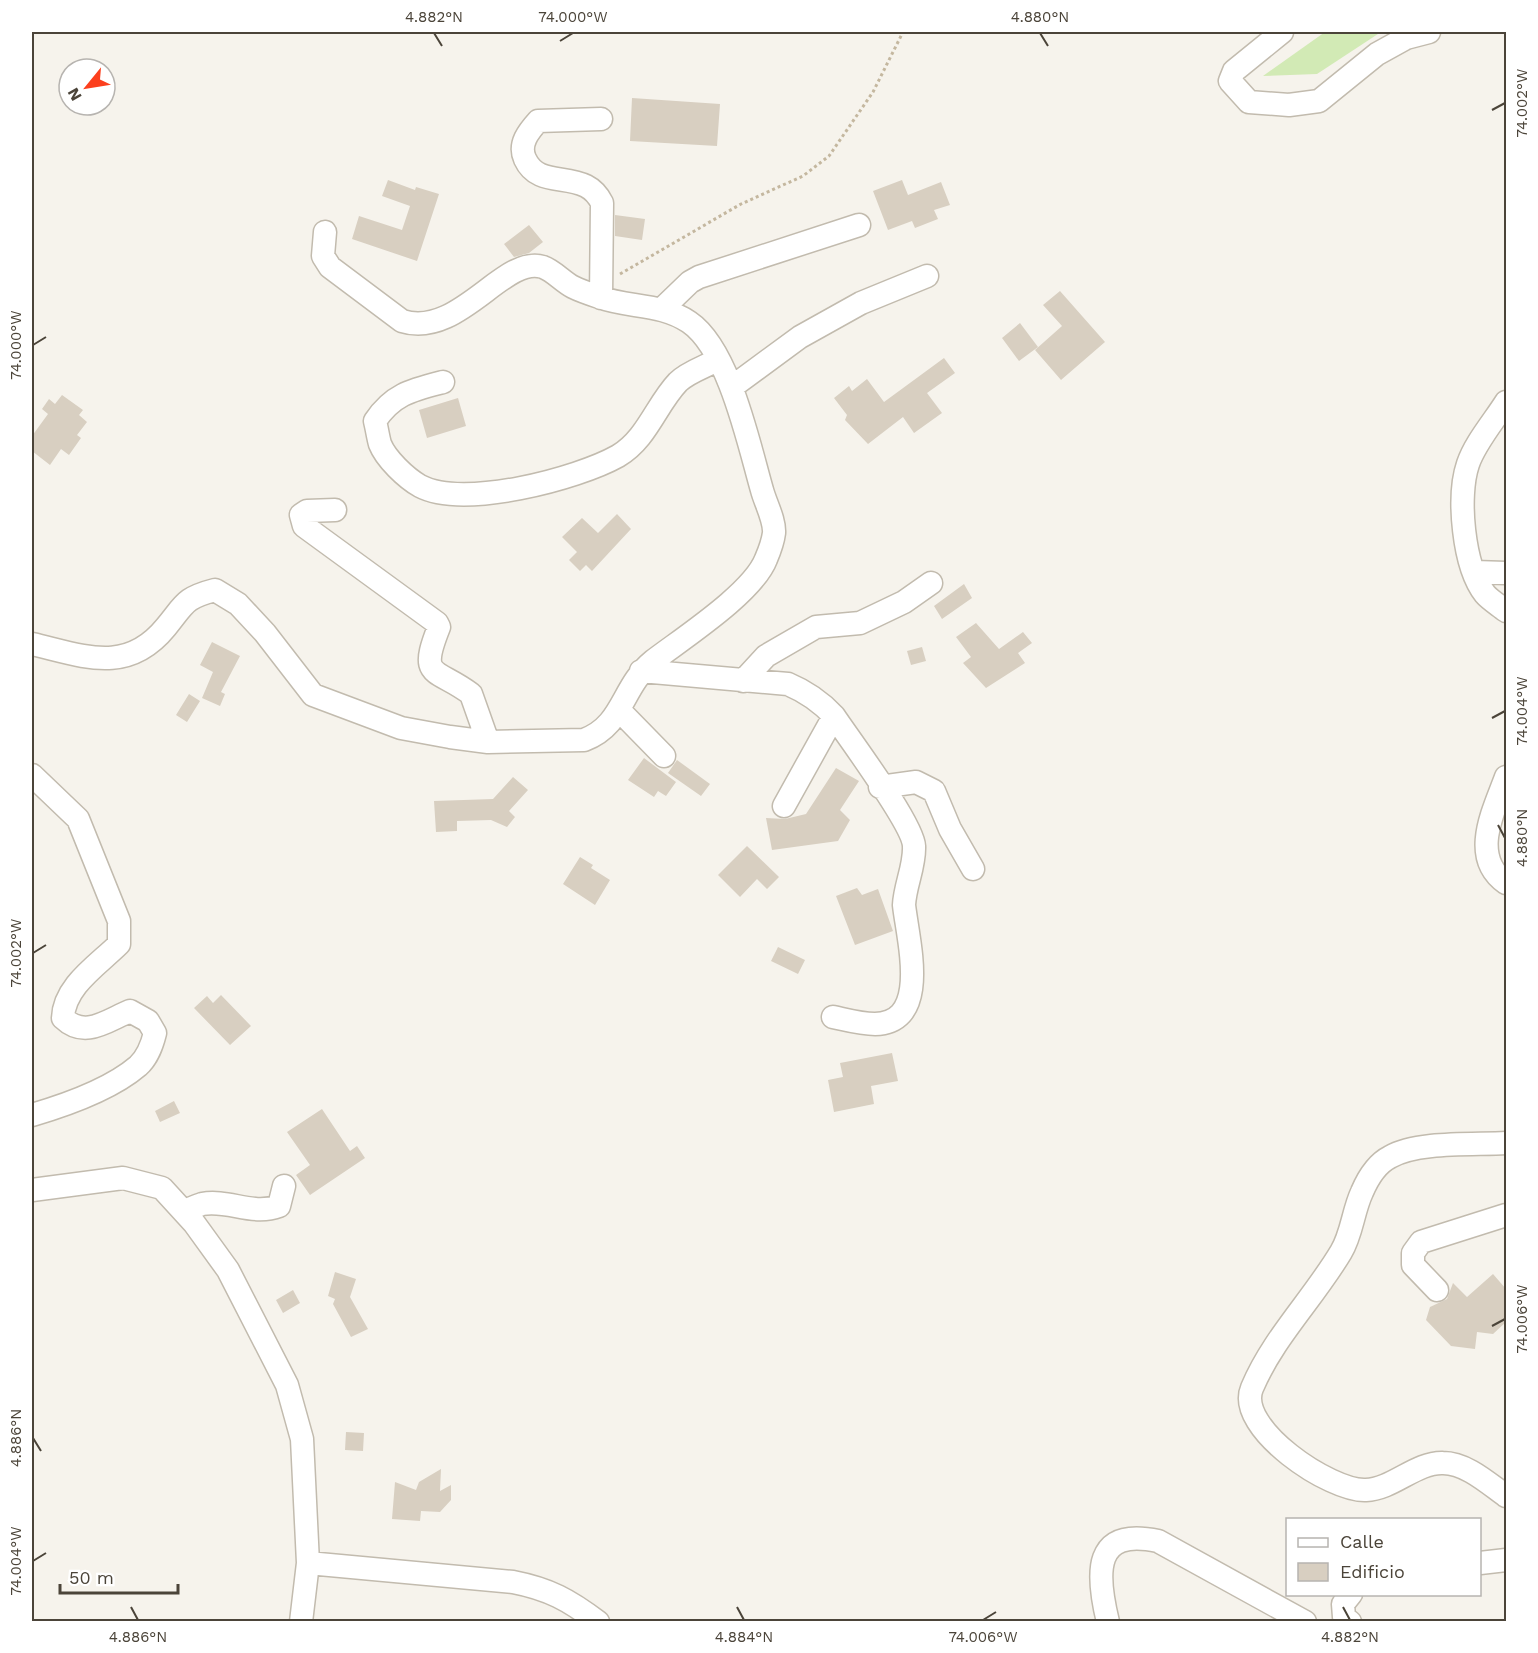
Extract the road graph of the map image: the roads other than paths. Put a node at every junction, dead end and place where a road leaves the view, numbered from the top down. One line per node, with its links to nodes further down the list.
1 (1282, 32): 2 (street)
2 (1429, 32)
3 (601, 119): 7 (street)
4 (859, 225): 8 (street)
5 (325, 232): 7 (street)
6 (927, 276): 11 (street)
7 (601, 290): 8 (street)
8 (663, 308): 9 (street)
9 (717, 360): 10 (street); 11 (street)
10 (443, 382)
11 (732, 387): 19 (street)
12 (1506, 402): 14 (street)
13 (334, 510): 23 (street)
14 (1475, 572): 15 (street); 17 (street)
15 (1506, 573)
16 (931, 583): 20 (street)
17 (1506, 611)
18 (32, 644): 23 (street)
19 (641, 671): 20 (street); 21 (street)
20 (743, 681): 22 (street)
21 (619, 710): 23 (street); 24 (street)
22 (834, 716): 27 (street); 28 (street)
23 (488, 742)
24 (664, 756)
25 (32, 775): 32 (street)
26 (1506, 777): 30 (street)
27 (880, 787): 29 (street); 31 (street)
28 (784, 806)
29 (974, 869)
30 (1506, 883)
31 (833, 1017)
32 (32, 1115)
33 (1506, 1143): 39 (street)
34 (284, 1186): 36 (street)
35 (32, 1190): 36 (street)
36 (184, 1211): 41 (street)
37 (1506, 1215): 38 (street)
38 (1437, 1290)
39 (1506, 1496)
40 (1506, 1560): 42 (street)
41 (308, 1563): 44 (street); 45 (street)
42 (1481, 1563)
43 (1349, 1596): 48 (street)
44 (301, 1622)
45 (598, 1622)
46 (1108, 1622): 47 (street)
47 (1305, 1622)
48 (1350, 1622)

